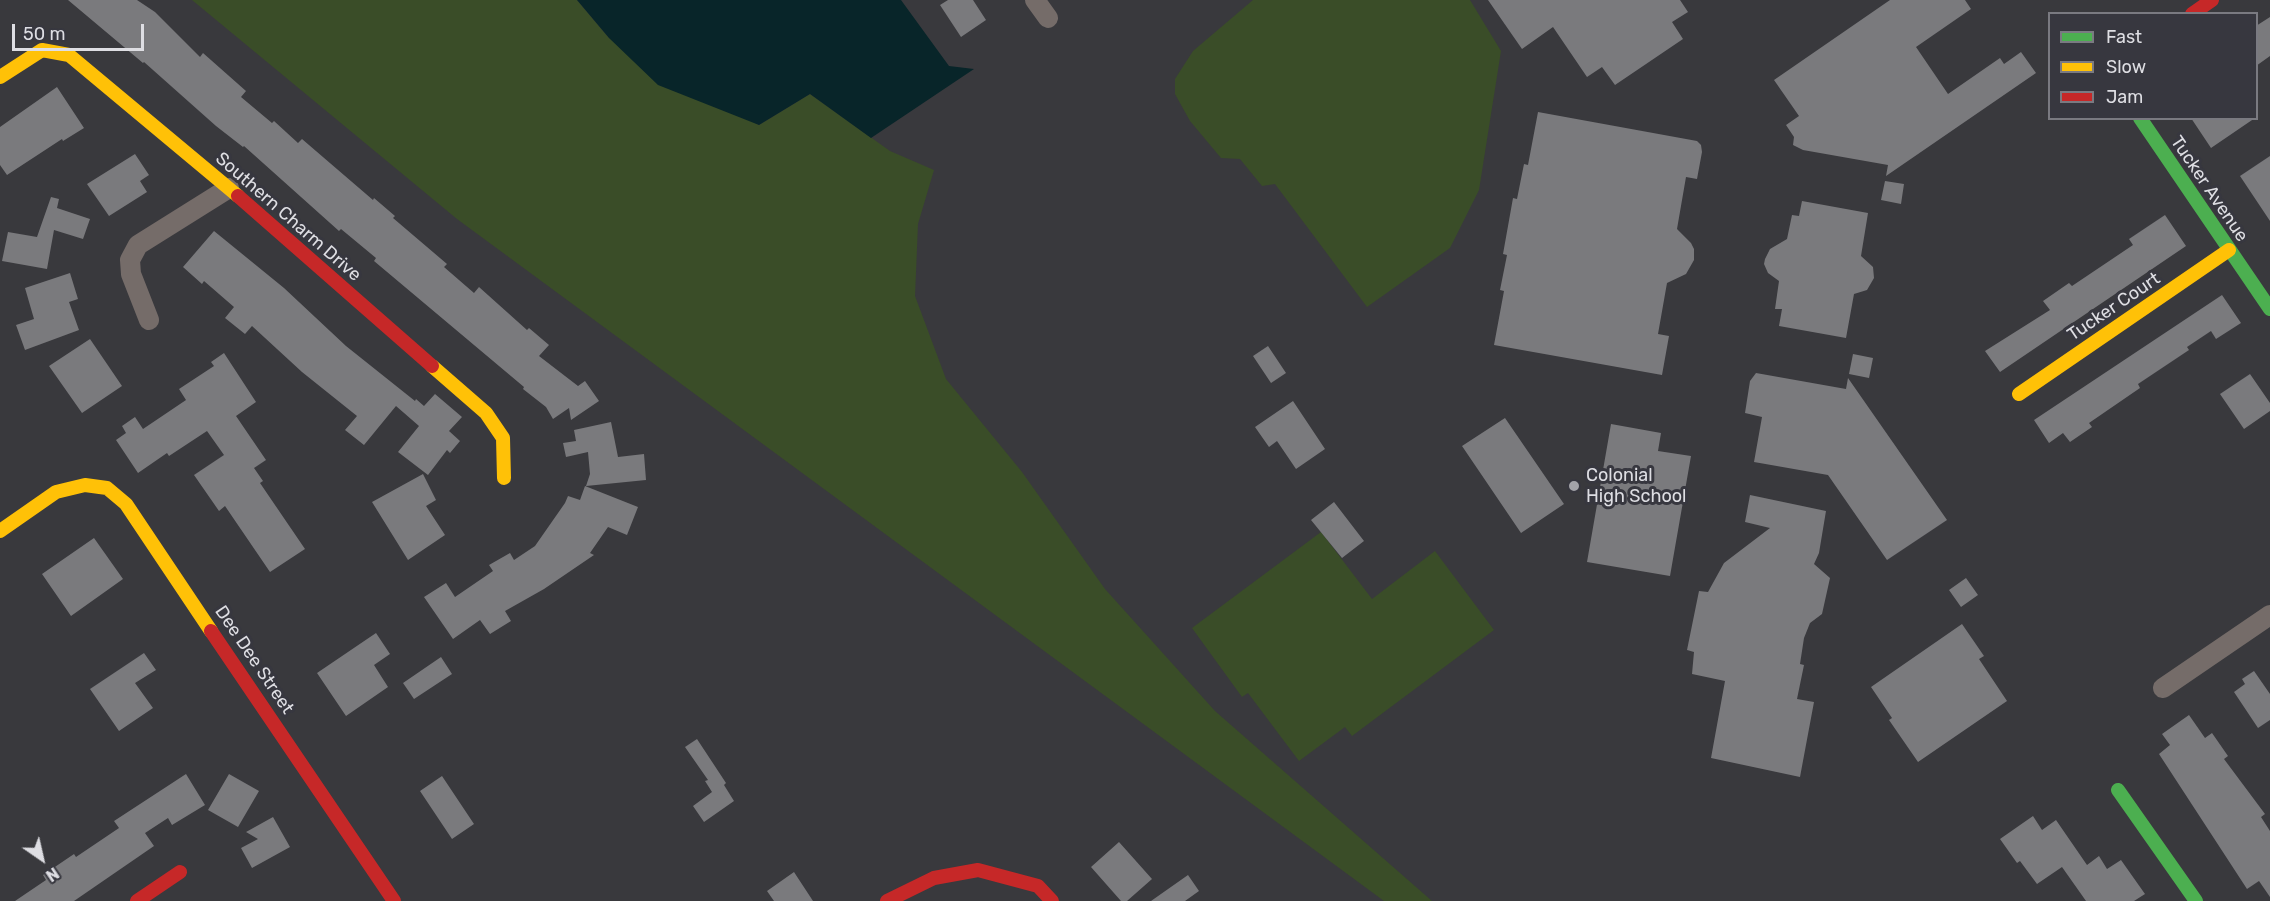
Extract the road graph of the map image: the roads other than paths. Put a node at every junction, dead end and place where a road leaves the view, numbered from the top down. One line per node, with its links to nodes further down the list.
1 (1035, 0): 4 (street)
2 (2212, 0): 3 (street)
3 (2195, 12)
4 (1048, 18)
5 (0, 77): 7 (street, Southern Charm Drive)
6 (2141, 120): 8 (street, Tucker Avenue)
7 (229, 188): 10 (street); 12 (street, Southern Charm Drive)
8 (2229, 250): 9 (street, Tucker Avenue); 11 (street, Tucker Court)
9 (2270, 309)
10 (148, 320)
11 (2019, 394)
12 (504, 478)
13 (0, 531): 19 (street, Dee Dee Street)
14 (2270, 615): 15 (street)
15 (2163, 688)
16 (2118, 790): 22 (street)
17 (180, 872): 18 (street)
18 (137, 901)
19 (394, 901)
20 (887, 901): 21 (street)
21 (1052, 901)
22 (2196, 901)

